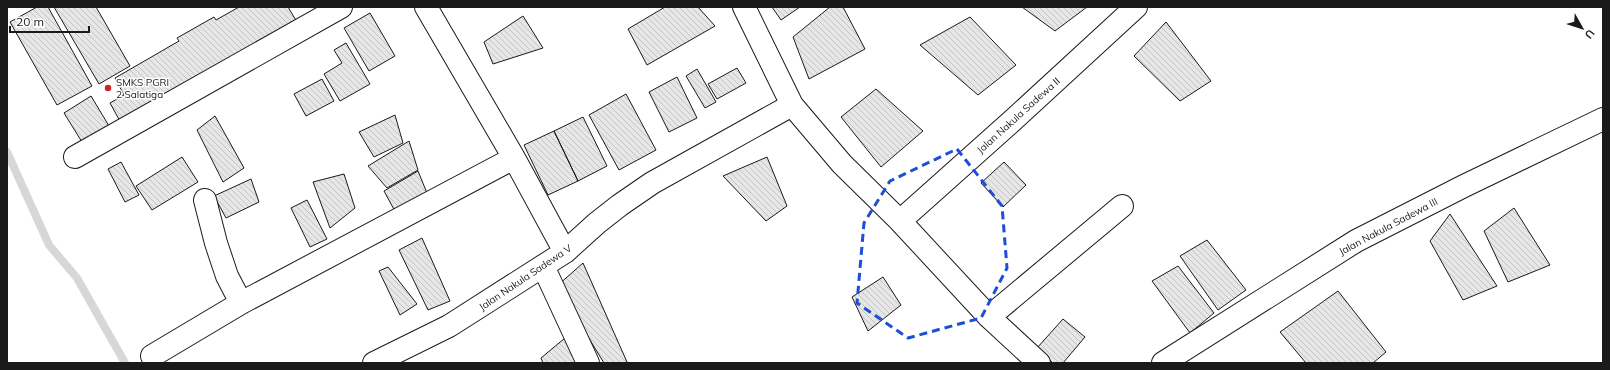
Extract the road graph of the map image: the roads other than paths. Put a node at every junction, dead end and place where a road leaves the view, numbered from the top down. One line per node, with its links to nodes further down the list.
1 (341, 7): 7 (street)
2 (426, 7): 8 (street)
3 (744, 7): 5 (street)
4 (1136, 7): 11 (street, Jalan Nakula Sadewa II)
5 (792, 105): 11 (street); 12 (street, Jalan Nakula Sadewa V)
6 (1603, 119): 20 (street, Jalan Nakula Sadewa III)
7 (74, 157)
8 (514, 158): 12 (street); 14 (street)
9 (205, 200): 14 (street)
10 (1122, 206): 15 (street)
11 (900, 221): 15 (street)
12 (565, 252): 13 (street, Jalan Nakula Sadewa V)
13 (543, 266): 17 (street, Jalan Nakula Sadewa V); 18 (street)
14 (241, 303): 16 (street)
15 (989, 317): 19 (street)
16 (152, 356)
17 (374, 363)
18 (588, 363)
19 (1038, 363)
20 (1163, 363)

